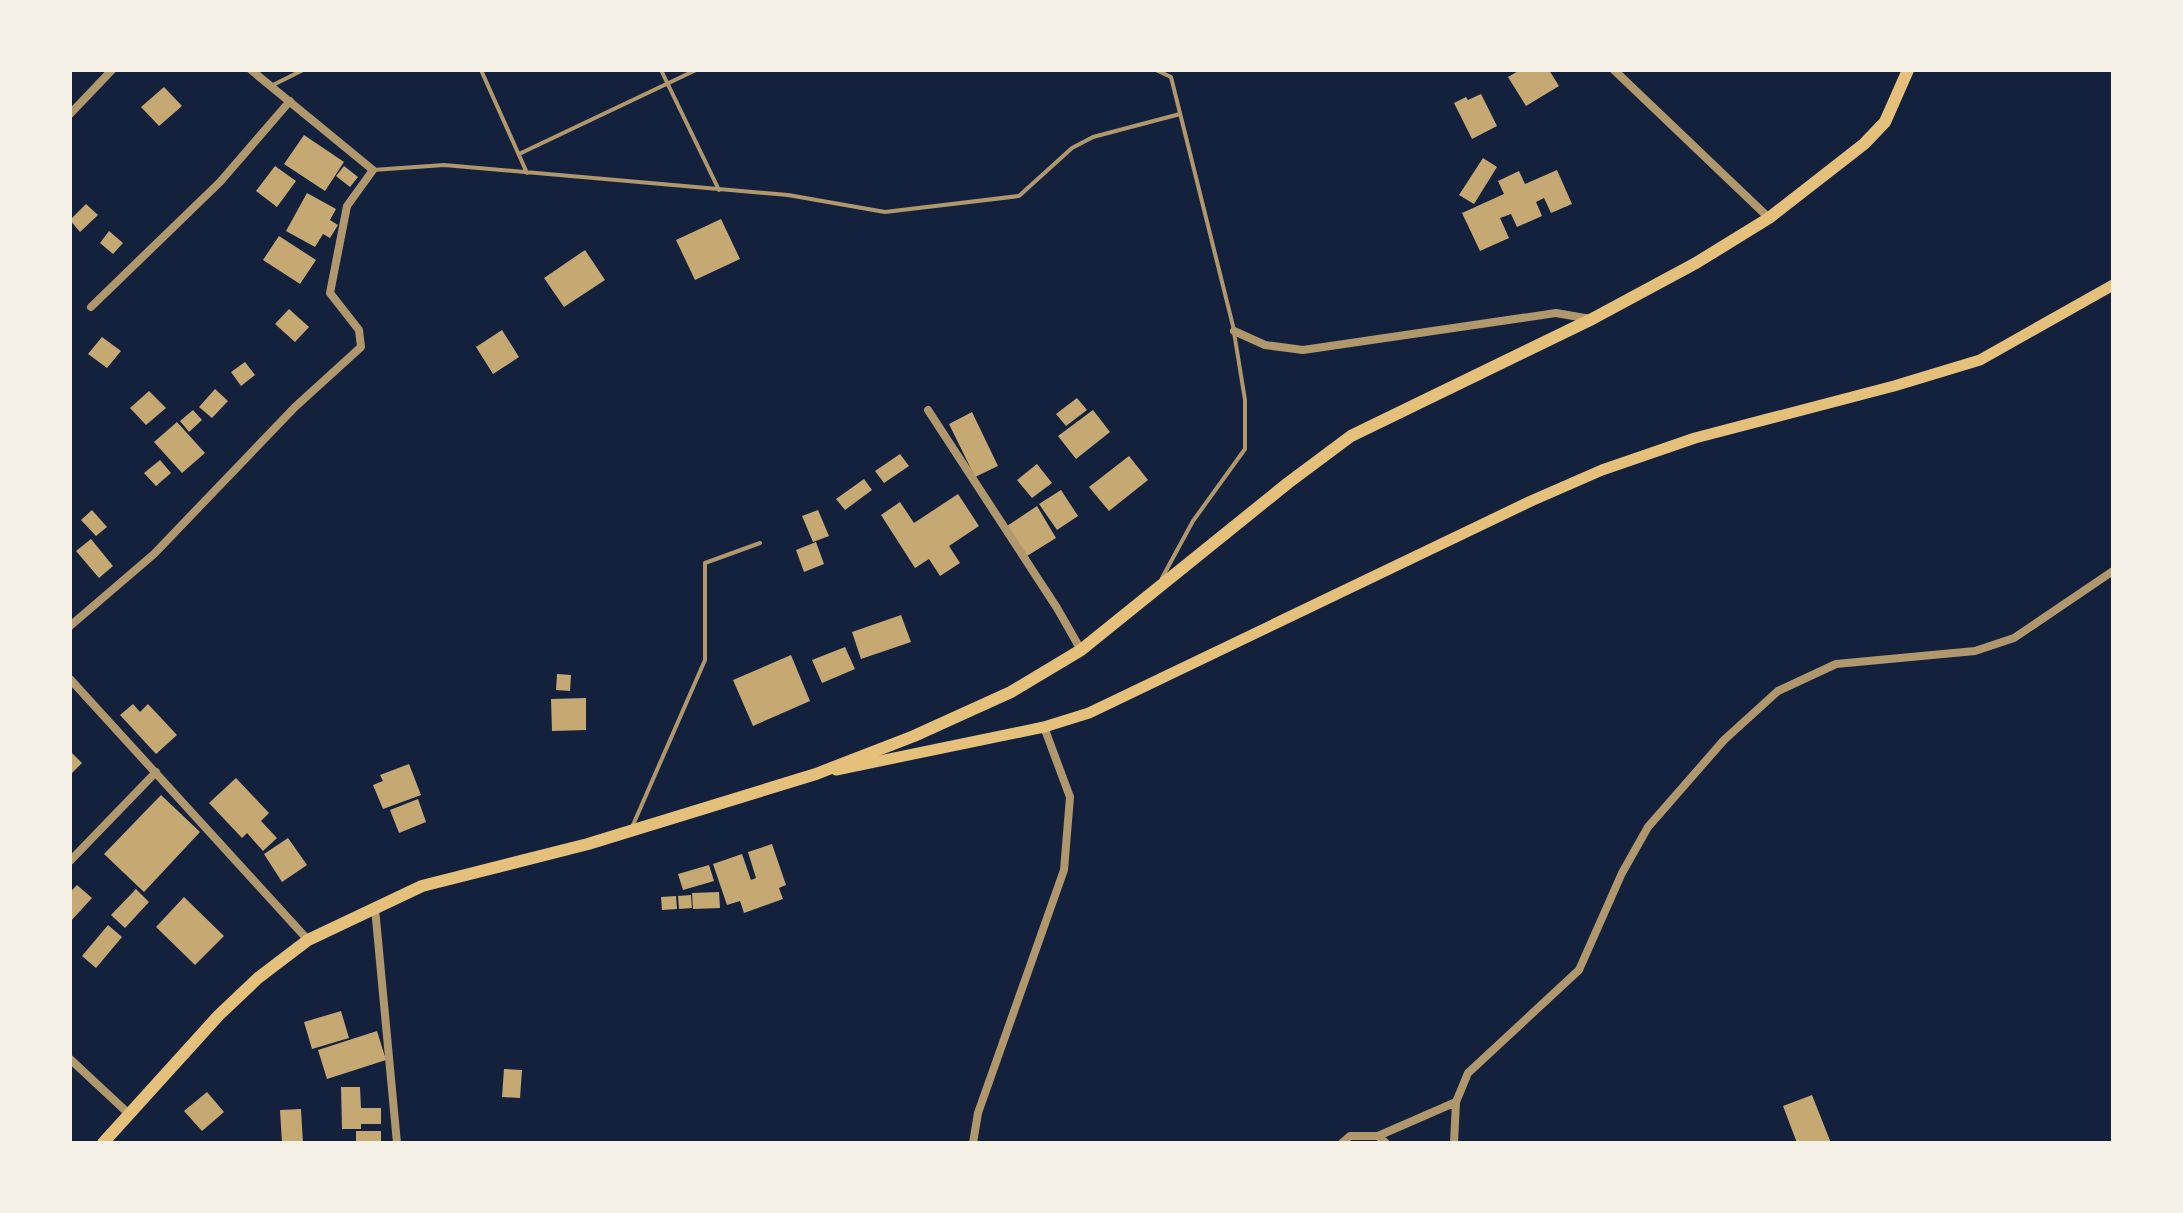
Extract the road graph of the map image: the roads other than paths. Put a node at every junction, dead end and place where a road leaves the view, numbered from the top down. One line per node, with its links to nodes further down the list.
1 (112, 70): 15 (street)
2 (251, 70): 13 (street)
3 (303, 70): 13 (lane)
4 (481, 70): 17 (lane)
5 (661, 70): 12 (lane)
6 (696, 70): 12 (lane)
7 (1156, 70): 11 (lane)
8 (1169, 70): 11 (lane)
9 (1614, 70): 21 (street)
10 (1908, 70): 21 (main road)
11 (1171, 77): 16 (lane)
12 (668, 83): 17 (lane); 20 (lane)
13 (271, 86): 14 (street)
14 (290, 101): 18 (street); 23 (street)
15 (70, 114)
16 (1180, 114): 20 (lane); 25 (lane)
17 (519, 154): 19 (lane)
18 (373, 170): 19 (lane); 30 (street)
19 (527, 173): 20 (lane)
20 (719, 190)
21 (1769, 218): 24 (main road)
22 (2113, 285): 33 (main road)
23 (91, 307)
24 (1592, 319): 25 (street); 29 (main road)
25 (1234, 331): 29 (lane)
26 (928, 410): 31 (street)
27 (760, 543): 36 (lane)
28 (2113, 571): 41 (street)
29 (1153, 594): 31 (main road)
30 (70, 626)
31 (1081, 650): 35 (main road)
32 (70, 679): 34 (street)
33 (1044, 727): 35 (main road); 46 (street)
34 (156, 772): 37 (street); 39 (street)
35 (816, 774): 36 (main road)
36 (630, 831): 38 (main road)
37 (70, 861)
38 (375, 908): 39 (main road); 45 (street)
39 (308, 940): 42 (main road)
40 (70, 1059): 42 (street)
41 (1456, 1102): 43 (street); 49 (street)
42 (129, 1114): 44 (main road)
43 (1378, 1136): 47 (street); 48 (street)
44 (103, 1143)
45 (397, 1143)
46 (973, 1143)
47 (1342, 1143)
48 (1386, 1143)
49 (1454, 1143)

